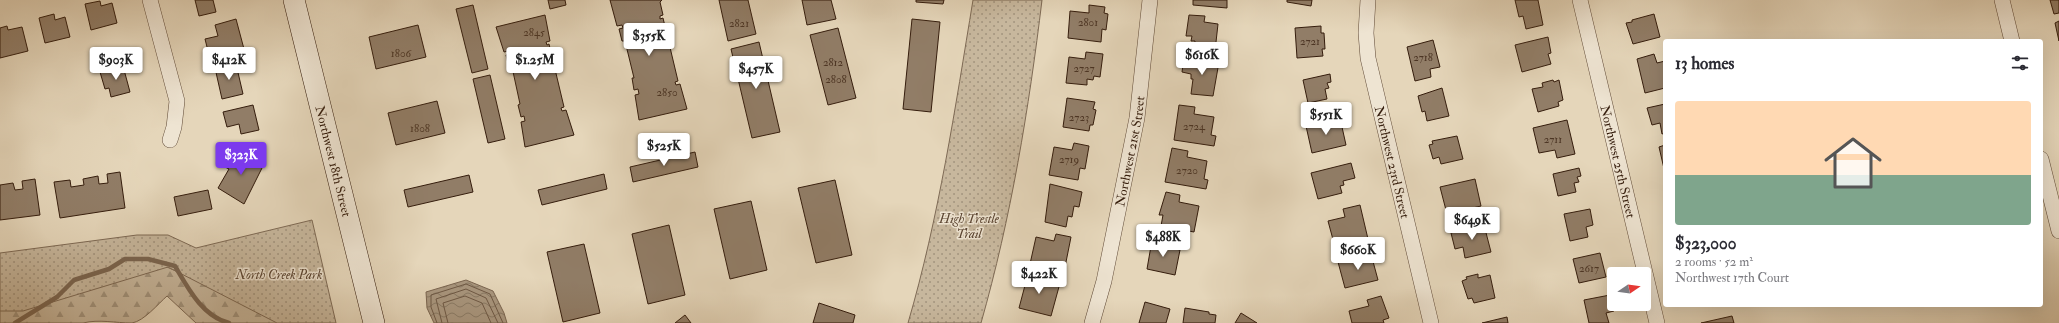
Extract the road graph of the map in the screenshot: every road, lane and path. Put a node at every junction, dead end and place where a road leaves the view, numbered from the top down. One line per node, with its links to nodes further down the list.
1 (150, 0): 8 (street)
2 (294, 0): 11 (main road, Northwest 18th Street)
3 (1150, 0): 12 (street, Northwest 21st Street)
4 (1368, 0): 13 (street, Northwest 23rd Street)
5 (1580, 0): 14 (street, Northwest 25th Street)
6 (2002, 0): 7 (street)
7 (2012, 39)
8 (170, 140)
9 (2043, 166): 10 (street)
10 (2059, 231)
11 (374, 323)
12 (1092, 323)
13 (1431, 323)
14 (1657, 323)

